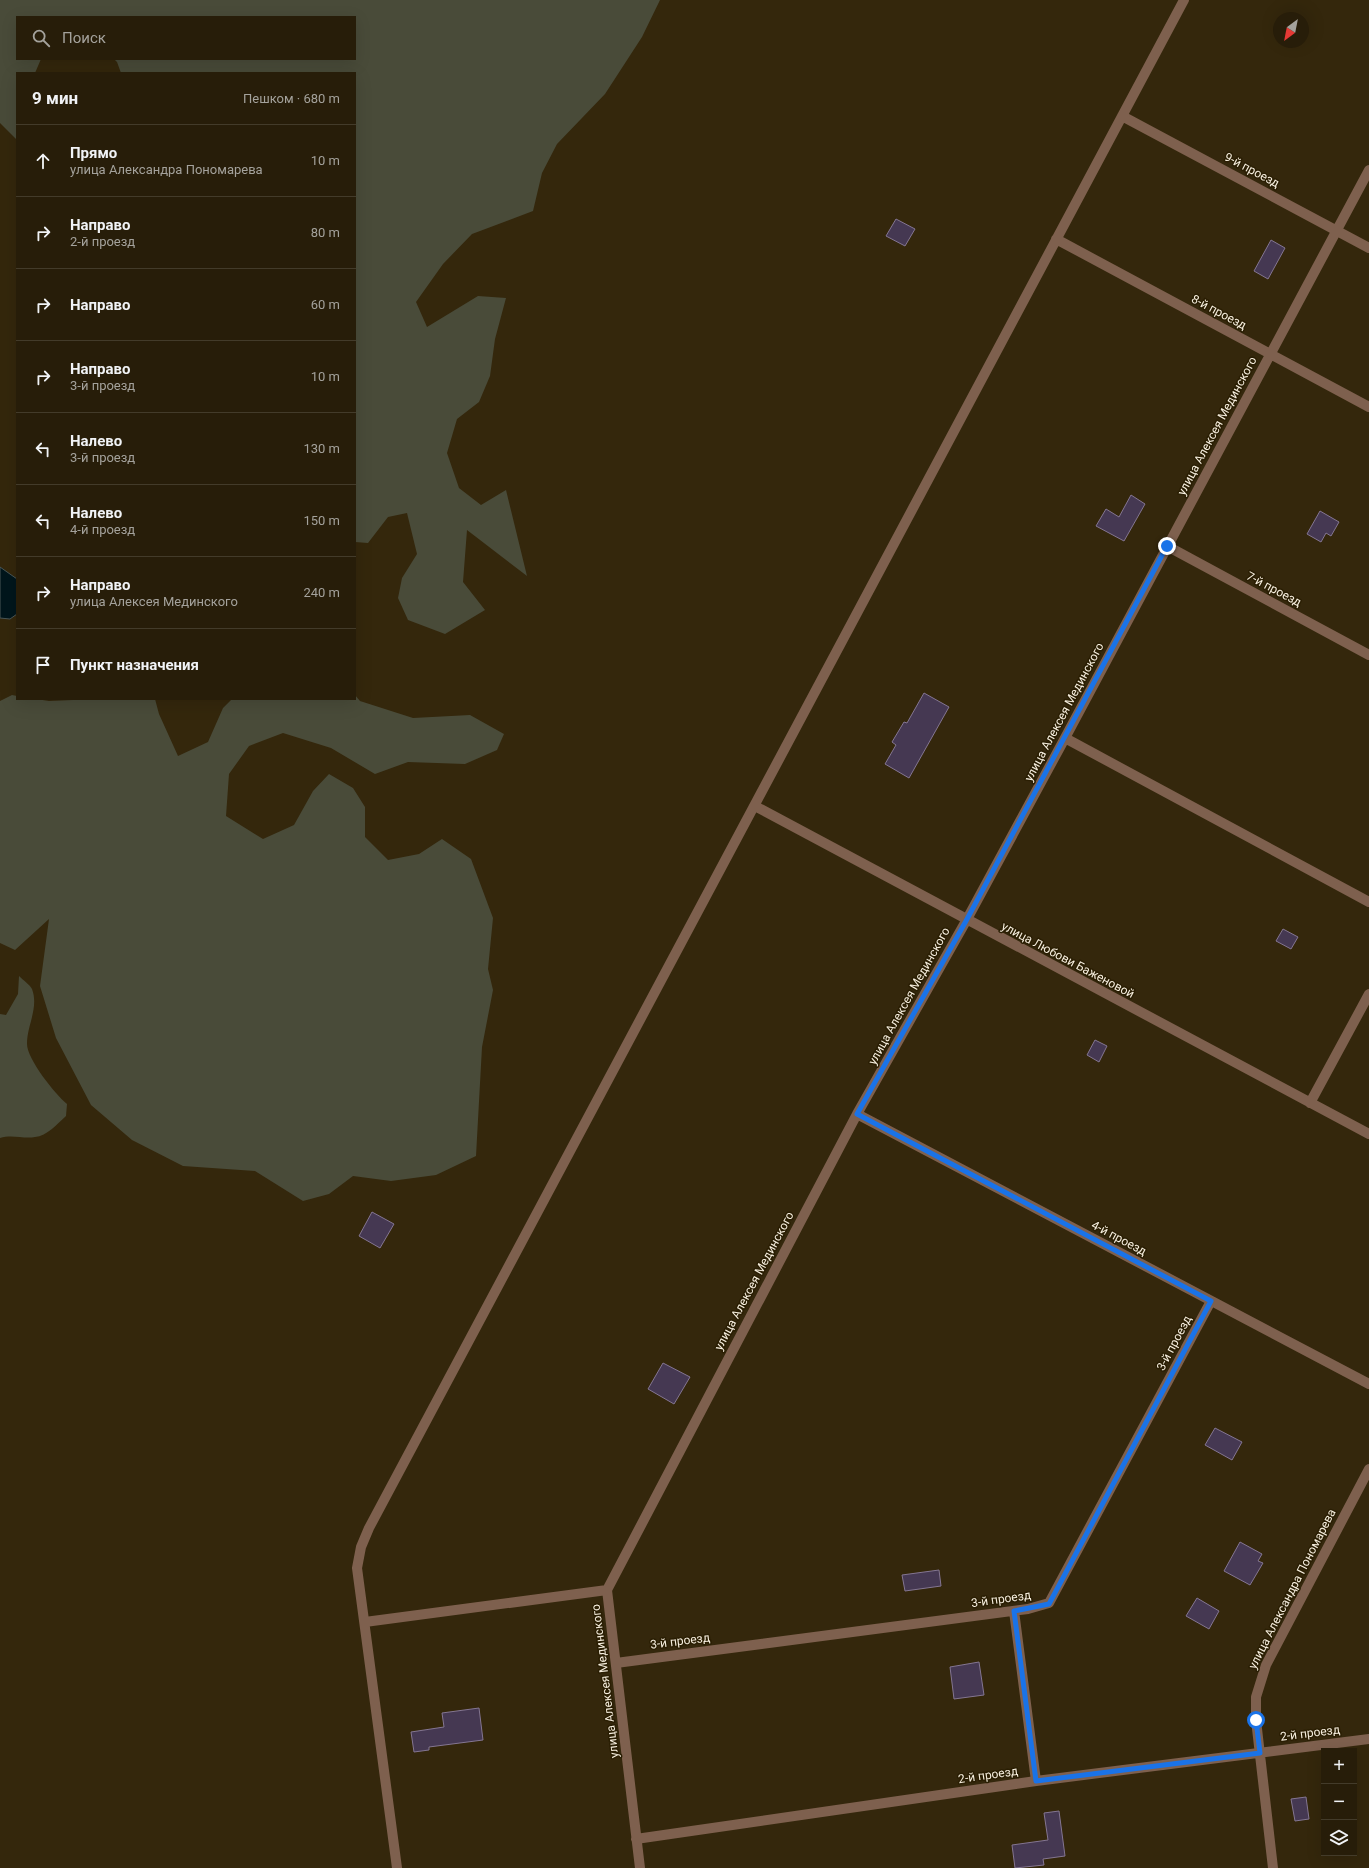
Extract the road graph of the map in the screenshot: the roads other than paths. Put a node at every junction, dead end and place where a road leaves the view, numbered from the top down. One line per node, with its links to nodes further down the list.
1 (1184, 0): 2 (street)
2 (1122, 116): 4 (street, 9-й проезд); 5 (street)
3 (1369, 170): 4 (street, улица Алексея Мединского)
4 (1337, 230): 6 (street, 9-й проезд); 7 (street, улица Алексея Мединского)
5 (1056, 238): 7 (street, 8-й проезд); 12 (street)
6 (1369, 248)
7 (1270, 354): 8 (street, 8-й проезд); 9 (street, улица Алексея Мединского)
8 (1369, 407)
9 (1167, 546): 10 (street, 7-й проезд); 11 (street, улица Алексея Мединского)
10 (1369, 655)
11 (1065, 738): 13 (street); 14 (street, улица Алексея Мединского)
12 (754, 806): 14 (street, улица Любови Баженовой); 24 (street)
13 (1369, 902)
14 (966, 921): 16 (street, улица Любови Баженовой); 17 (street, улица Алексея Мединского)
15 (1369, 994): 16 (street)
16 (1310, 1103): 18 (street, улица Любови Баженовой)
17 (857, 1114): 19 (street, 4-й проезд); 22 (street, улица Алексея Мединского)
18 (1369, 1134)
19 (1211, 1301): 20 (street, 4-й проезд); 23 (street, 3-й проезд)
20 (1369, 1384)
21 (1369, 1469): 27 (street, улица Александра Пономарева)
22 (607, 1590): 24 (street); 25 (street, улица Алексея Мединского)
23 (1014, 1611): 25 (street, 3-й проезд); 28 (street)
24 (365, 1622): 30 (street)
25 (616, 1663): 29 (street, улица Алексея Мединского)
26 (1369, 1739): 27 (street, 2-й проезд)
27 (1260, 1753): 28 (street, 2-й проезд); 32 (street, улица Александра Пономарева)
28 (1036, 1781): 29 (street, 2-й проезд)
29 (636, 1839): 31 (street, улица Алексея Мединского)
30 (397, 1868)
31 (640, 1868)
32 (1273, 1868)

